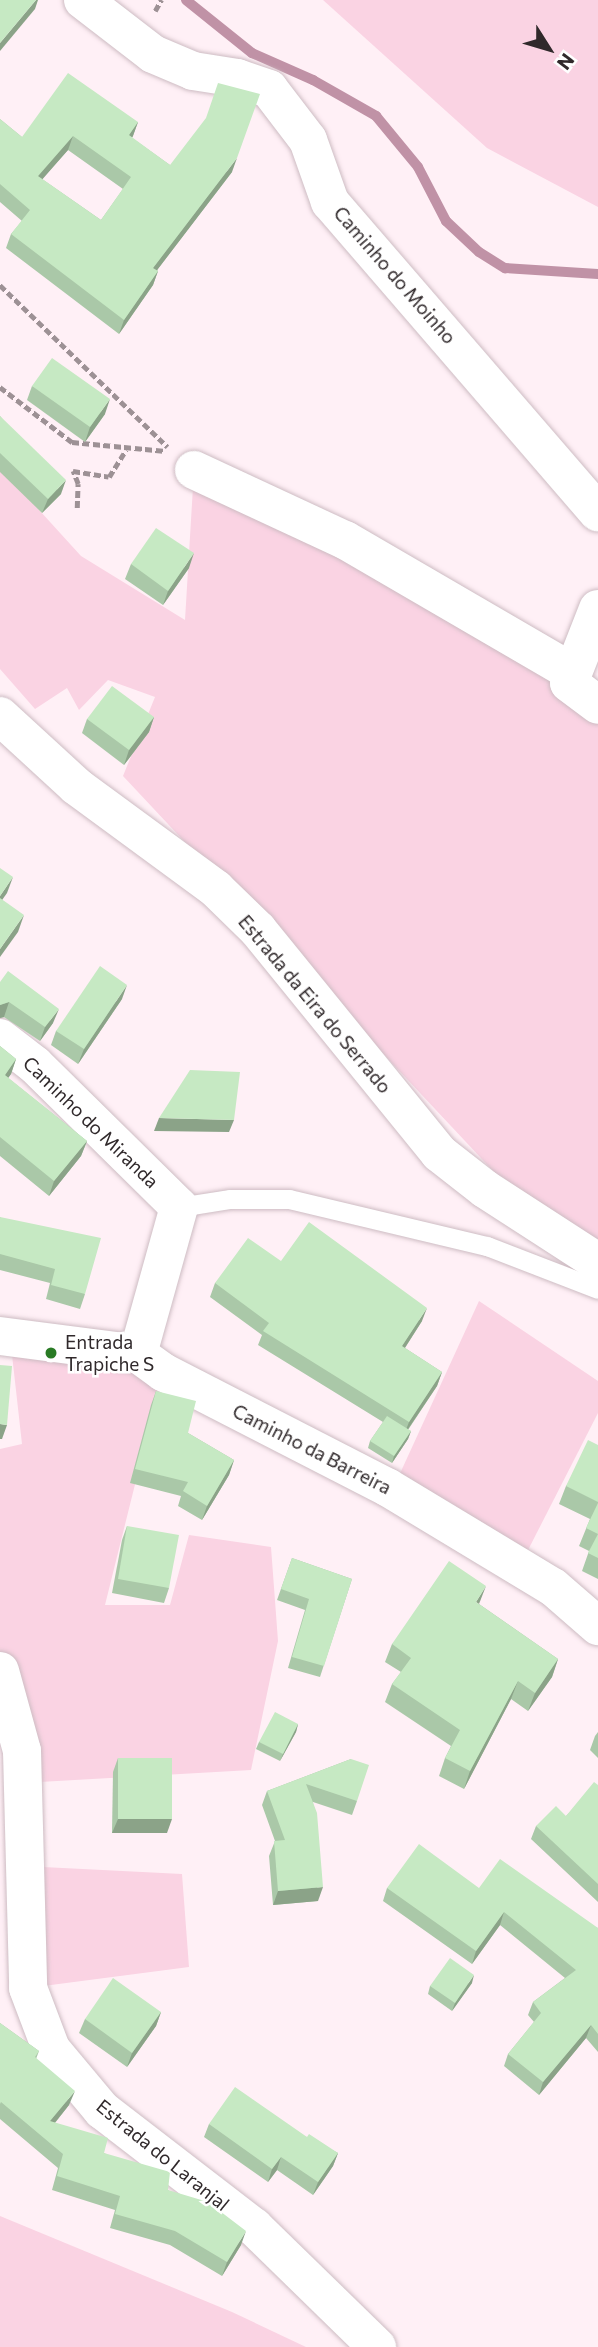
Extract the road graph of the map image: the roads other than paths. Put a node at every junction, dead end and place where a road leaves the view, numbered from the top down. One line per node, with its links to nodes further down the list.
1 (83, 0): 3 (street, Caminho do Moinho)
2 (183, 461): 5 (street)
3 (598, 512)
4 (598, 609): 5 (street)
5 (570, 671): 6 (street)
6 (598, 705)
7 (0, 716): 10 (street, Estrada da Eira do Serrado)
8 (0, 1038): 9 (street, Caminho do Miranda)
9 (179, 1207): 11 (lane); 13 (street)
10 (598, 1262)
11 (598, 1289)
12 (0, 1336): 13 (street, Caminho da Barreira)
13 (138, 1354): 14 (street, Caminho da Barreira)
14 (598, 1626)
15 (0, 1671): 16 (street, Estrada do Laranjal)
16 (377, 2347)

